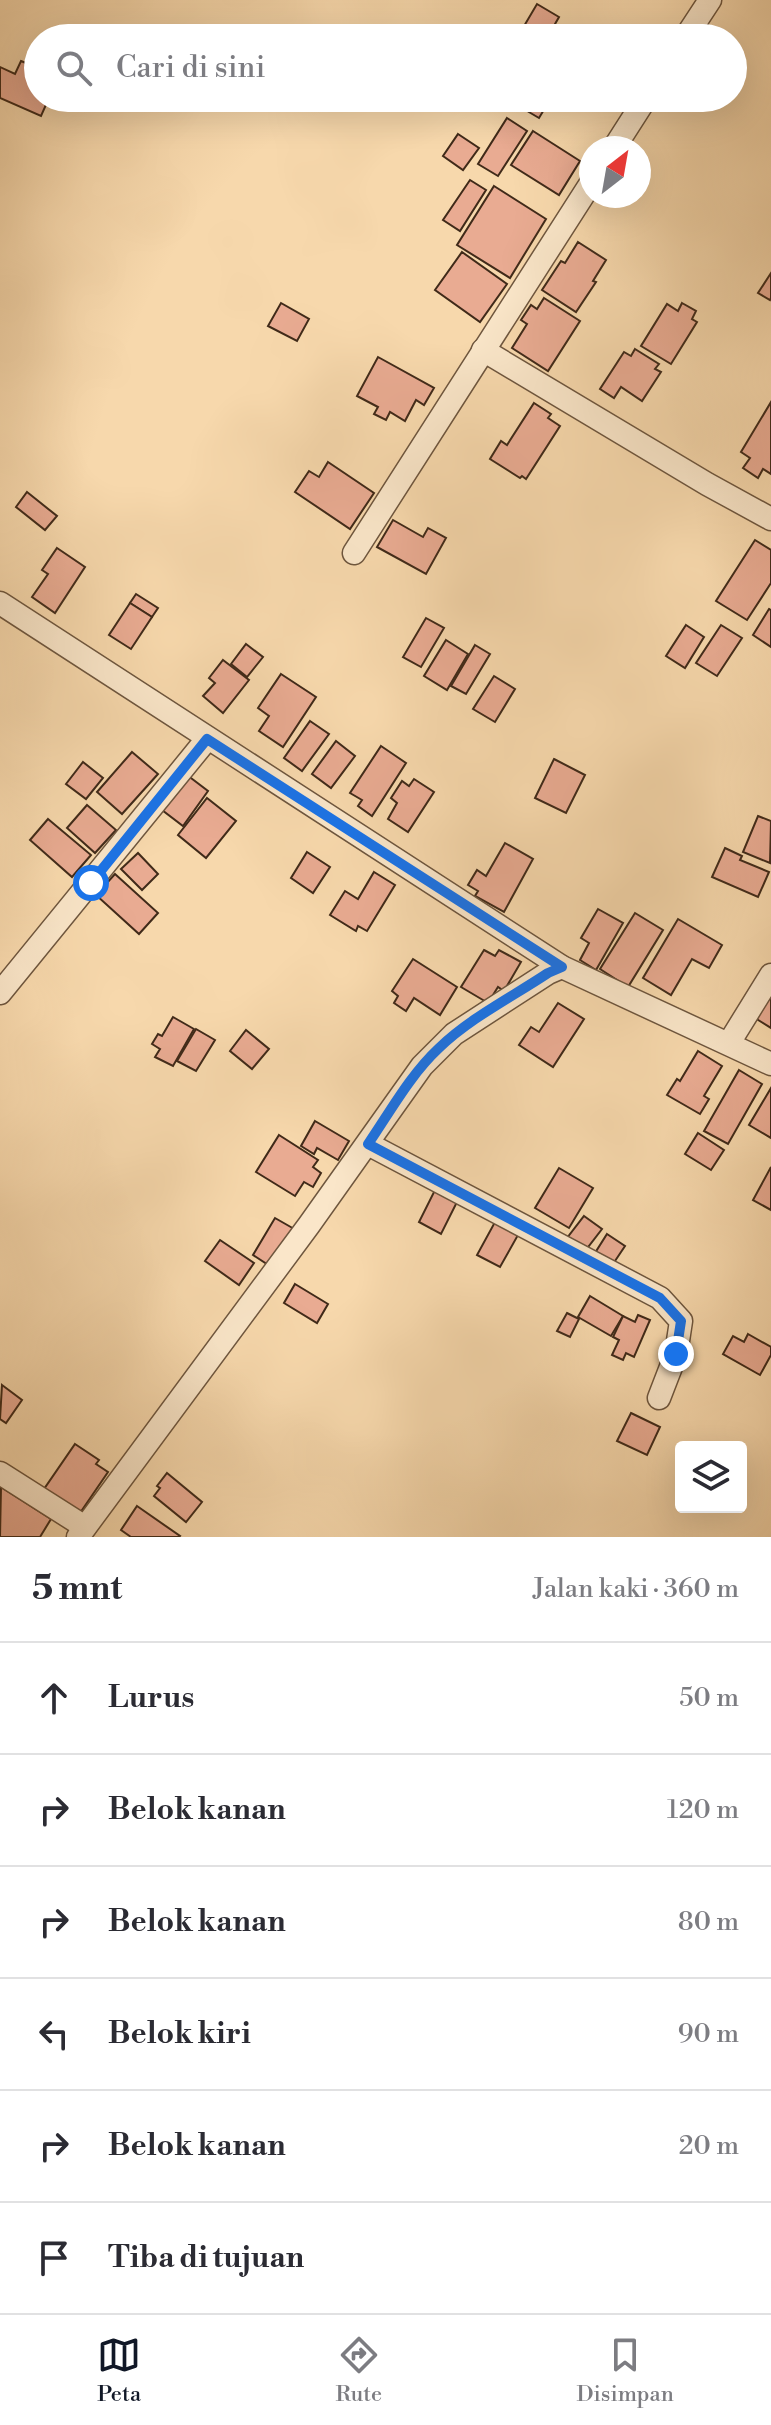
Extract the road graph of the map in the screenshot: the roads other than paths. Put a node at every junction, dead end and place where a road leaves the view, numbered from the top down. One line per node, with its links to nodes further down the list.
1 (710, 0): 2 (street)
2 (694, 24)
3 (637, 112): 4 (street)
4 (622, 136)
5 (579, 202): 6 (street)
6 (483, 350): 7 (street); 8 (street)
7 (771, 519)
8 (354, 553)
9 (0, 603): 10 (street)
10 (207, 739): 11 (street); 13 (street)
11 (562, 967): 14 (street); 16 (street)
12 (771, 975): 14 (street)
13 (0, 993)
14 (729, 1043): 15 (street)
15 (771, 1064)
16 (368, 1144): 17 (street); 19 (street)
17 (659, 1398)
18 (0, 1473): 19 (street)
19 (80, 1534)

